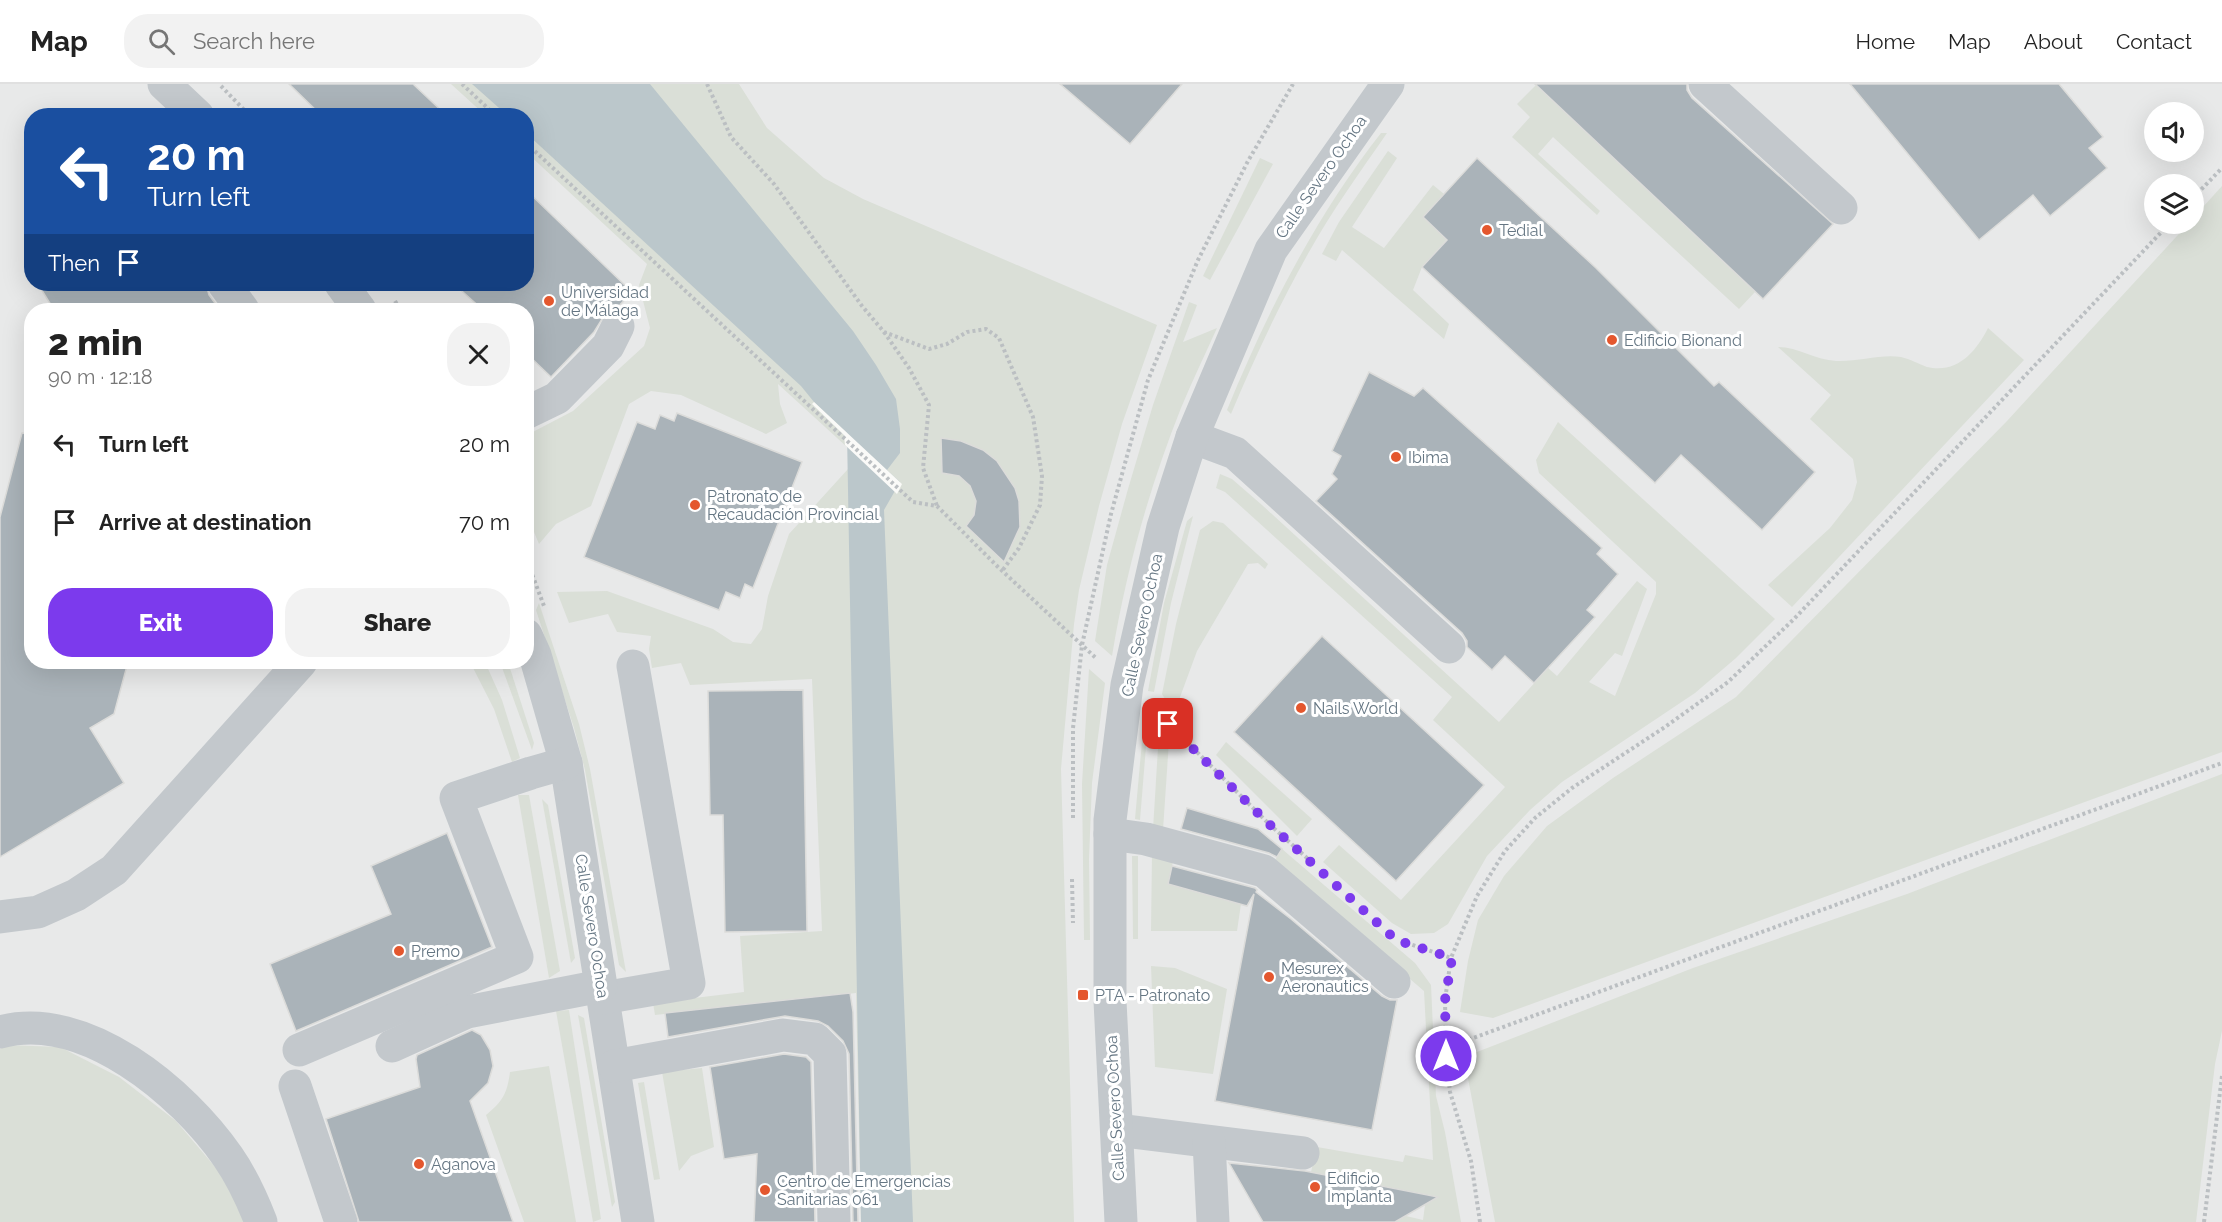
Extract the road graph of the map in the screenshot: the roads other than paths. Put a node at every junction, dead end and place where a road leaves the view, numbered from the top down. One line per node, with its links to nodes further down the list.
1 (164, 84): 4 (street)
2 (1388, 84): 8 (street, Calle Severo Ochoa)
3 (1705, 84): 5 (street)
4 (190, 108)
5 (1841, 208)
6 (618, 326): 7 (street)
7 (534, 409)
8 (1192, 437): 9 (street); 14 (street, Calle Severo Ochoa)
9 (1449, 646)
10 (534, 653): 13 (street, Calle Severo Ochoa)
11 (633, 666): 17 (street)
12 (295, 669): 15 (street)
13 (566, 763): 17 (street, Calle Severo Ochoa); 20 (street)
14 (1110, 834): 16 (street); 23 (street, Calle Severo Ochoa)
15 (0, 917)
16 (1395, 982)
17 (602, 992): 19 (street); 21 (street, Calle Severo Ochoa)
18 (0, 1032): 26 (street)
19 (392, 1046)
20 (299, 1050)
21 (614, 1065): 28 (street, Calle Severo Ochoa); 29 (street)
22 (295, 1086): 27 (street)
23 (1117, 1130): 24 (street); 30 (street, Calle Severo Ochoa)
24 (1209, 1142): 25 (street); 31 (street)
25 (1303, 1153)
26 (261, 1222)
27 (341, 1222)
28 (638, 1222)
29 (834, 1222)
30 (1120, 1222)
31 (1213, 1222)

